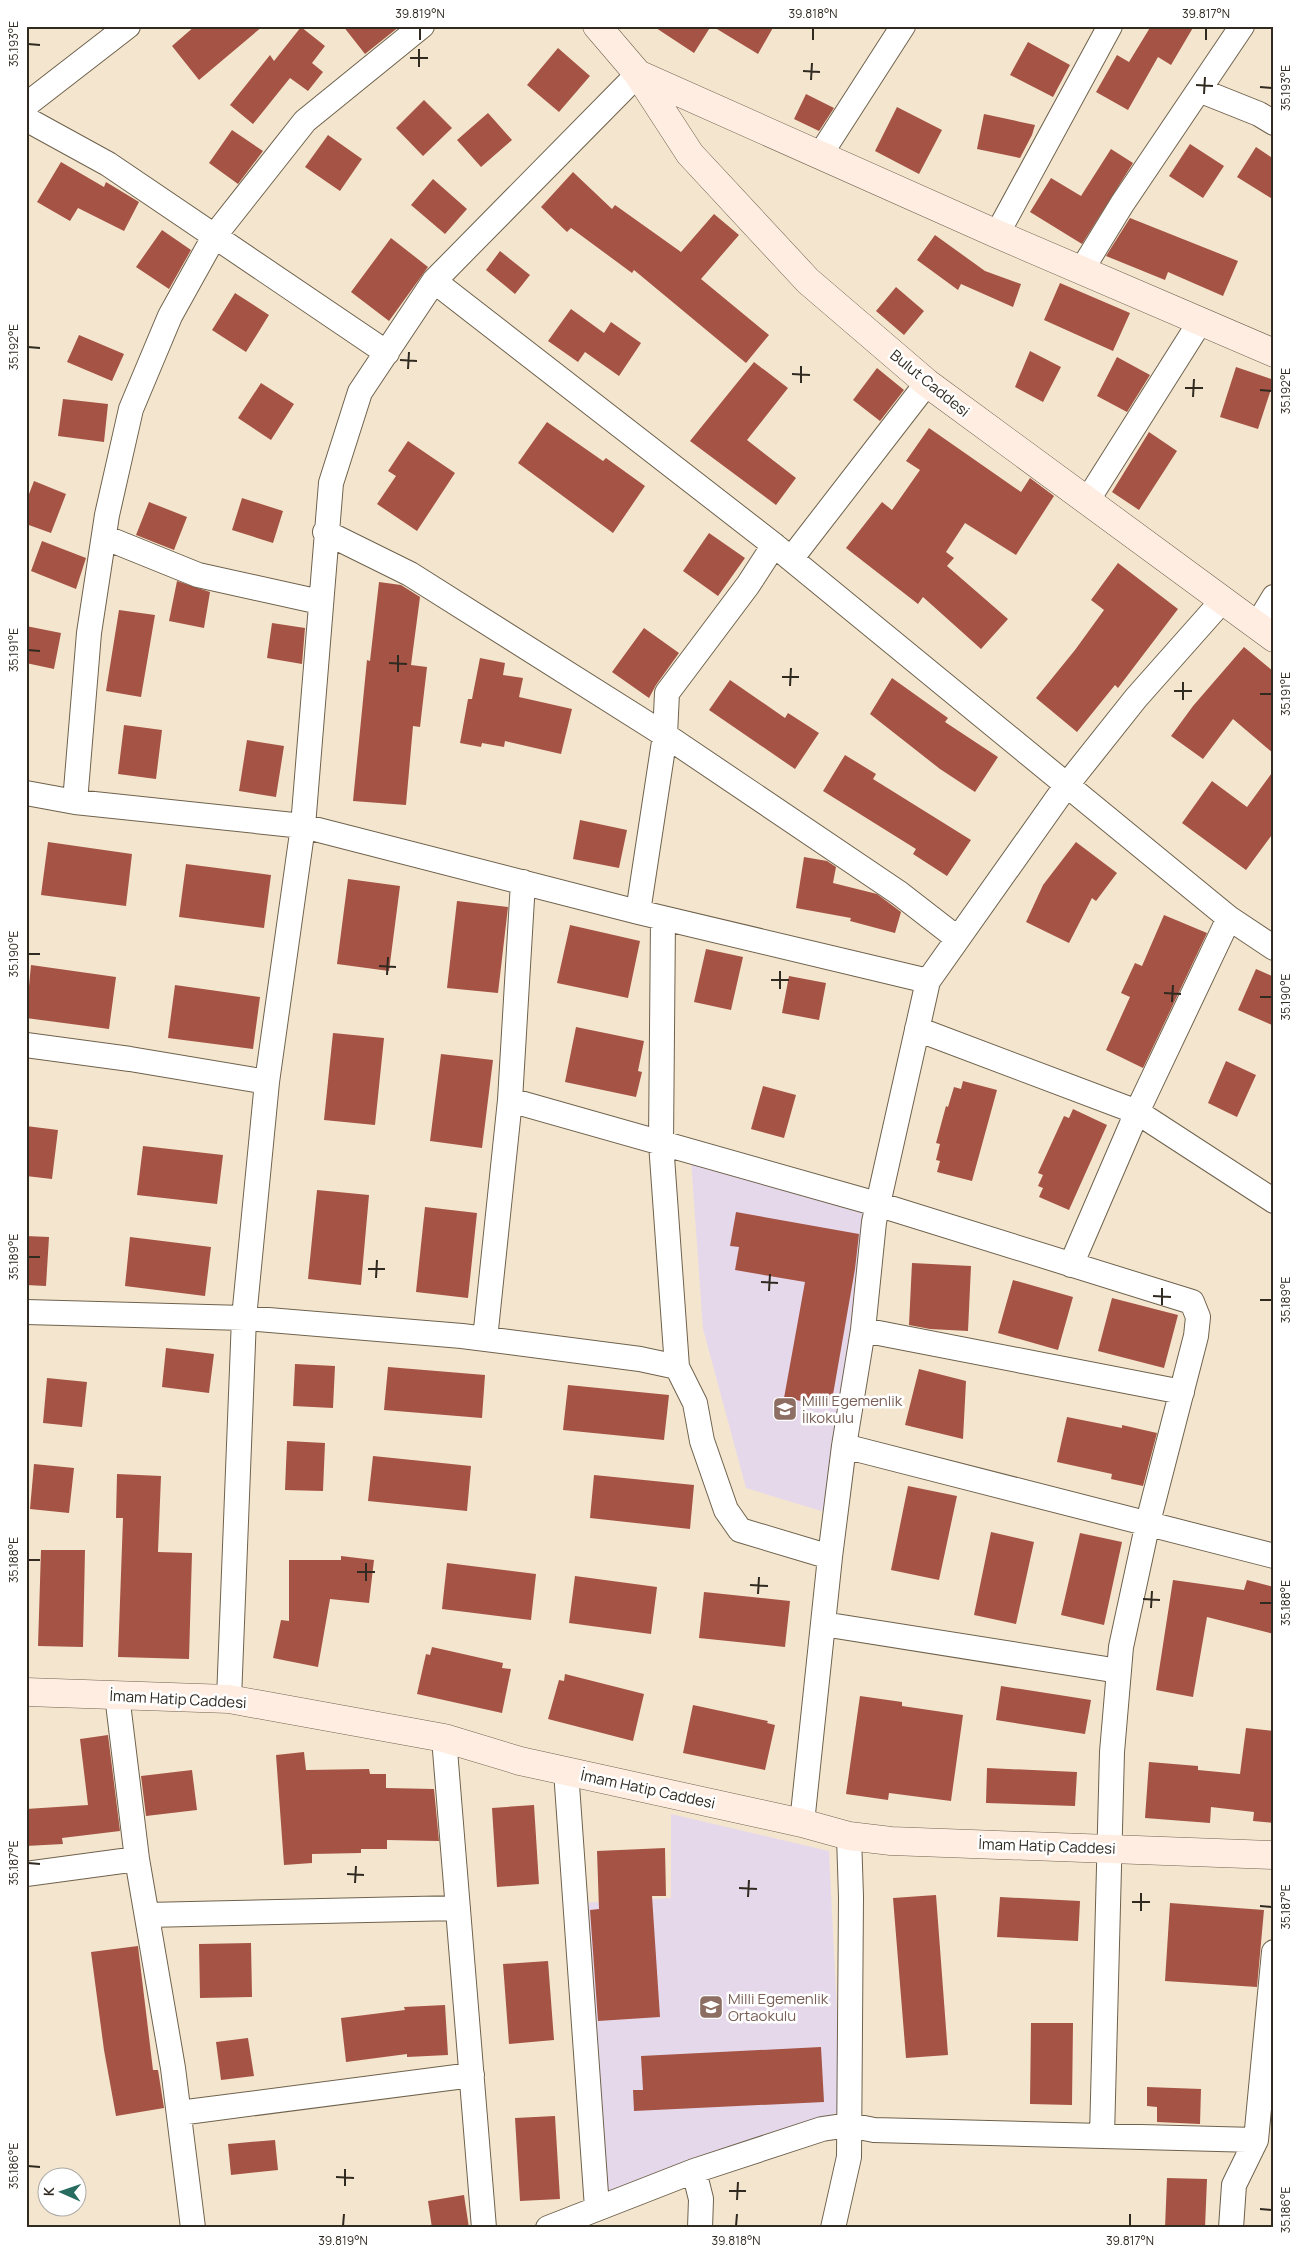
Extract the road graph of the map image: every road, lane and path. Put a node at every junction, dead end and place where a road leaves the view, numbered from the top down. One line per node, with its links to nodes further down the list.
1 (128, 26): 9 (street)
2 (422, 26): 14 (street)
3 (597, 26): 7 (street, Bulut Caddesi)
4 (902, 26): 12 (street)
5 (1110, 26): 13 (street)
6 (1242, 26): 8 (street)
7 (638, 74): 12 (street); 16 (street); 20 (street, Bulut Caddesi)
8 (1199, 90): 11 (street); 15 (street)
9 (26, 106)
10 (26, 120): 14 (street)
11 (1274, 123)
12 (820, 156): 13 (street)
13 (997, 234): 15 (street)
14 (215, 235): 18 (street); 23 (street)
15 (1081, 271): 17 (street)
16 (434, 282): 18 (street); 24 (street)
17 (1200, 322): 19 (street); 21 (street)
18 (387, 353): 22 (street)
19 (1274, 353)
20 (927, 383): 21 (street, Bulut Caddesi); 24 (street)
21 (1087, 501): 26 (street, Bulut Caddesi)
22 (325, 532): 27 (street); 29 (street)
23 (104, 537): 27 (street); 32 (street)
24 (783, 552): 29 (street); 30 (street)
25 (1274, 597): 28 (street)
26 (1222, 601): 28 (street, Bulut Caddesi); 30 (street)
27 (320, 602): 33 (street)
28 (1265, 632)
29 (665, 735): 35 (street); 38 (street)
30 (1066, 786): 37 (street); 38 (street)
31 (26, 793): 32 (street)
32 (75, 802): 33 (street)
33 (303, 826): 34 (street); 43 (street)
34 (524, 882): 35 (street); 44 (street)
35 (638, 912): 36 (street)
36 (663, 918): 40 (street); 46 (street)
37 (1229, 918): 39 (street); 45 (street)
38 (957, 938): 40 (street)
39 (1274, 948)
40 (928, 981): 41 (street)
41 (917, 1029): 45 (street); 48 (street)
42 (26, 1045): 43 (street)
43 (267, 1082): 51 (street)
44 (510, 1100): 46 (street); 53 (street)
45 (1137, 1112): 47 (street); 49 (street)
46 (661, 1142): 48 (street); 54 (street)
47 (1274, 1201)
48 (878, 1204): 49 (street); 52 (street)
49 (1071, 1265): 55 (street)
50 (26, 1312): 51 (street)
51 (244, 1318): 53 (street); 64 (street)
52 (863, 1330): 55 (street); 56 (street)
53 (485, 1339): 54 (street)
54 (677, 1367): 58 (street)
55 (1182, 1392): 57 (street)
56 (844, 1446): 57 (street); 58 (street)
57 (1148, 1522): 59 (street); 61 (street)
58 (830, 1556): 60 (street)
59 (1274, 1556)
60 (823, 1624): 61 (street); 67 (street)
61 (1119, 1671): 69 (street)
62 (26, 1692): 63 (street, İmam Hatip Caddesi)
63 (117, 1695): 64 (street, İmam Hatip Caddesi); 71 (street)
64 (229, 1699): 65 (street, İmam Hatip Caddesi)
65 (444, 1738): 66 (street, İmam Hatip Caddesi); 73 (street)
66 (566, 1771): 67 (street, İmam Hatip Caddesi); 82 (street)
67 (802, 1823): 68 (street, İmam Hatip Caddesi)
68 (849, 1836): 69 (street, İmam Hatip Caddesi); 78 (street)
69 (1108, 1848): 70 (street, İmam Hatip Caddesi); 79 (street)
70 (1274, 1854)
71 (138, 1859): 72 (street); 74 (street)
72 (26, 1874)
73 (458, 1908): 74 (street); 76 (street)
74 (147, 1915): 77 (street)
75 (1274, 1952): 80 (street)
76 (472, 2074): 77 (street); 84 (street)
77 (179, 2112): 83 (street)
78 (849, 2125): 79 (street); 81 (street); 87 (street)
79 (1102, 2136): 80 (street)
80 (1256, 2140): 88 (street)
81 (694, 2171): 82 (street); 86 (street)
82 (598, 2208): 85 (street)
83 (193, 2228)
84 (484, 2228)
85 (548, 2228)
86 (700, 2228)
87 (833, 2228)
88 (1231, 2228)

